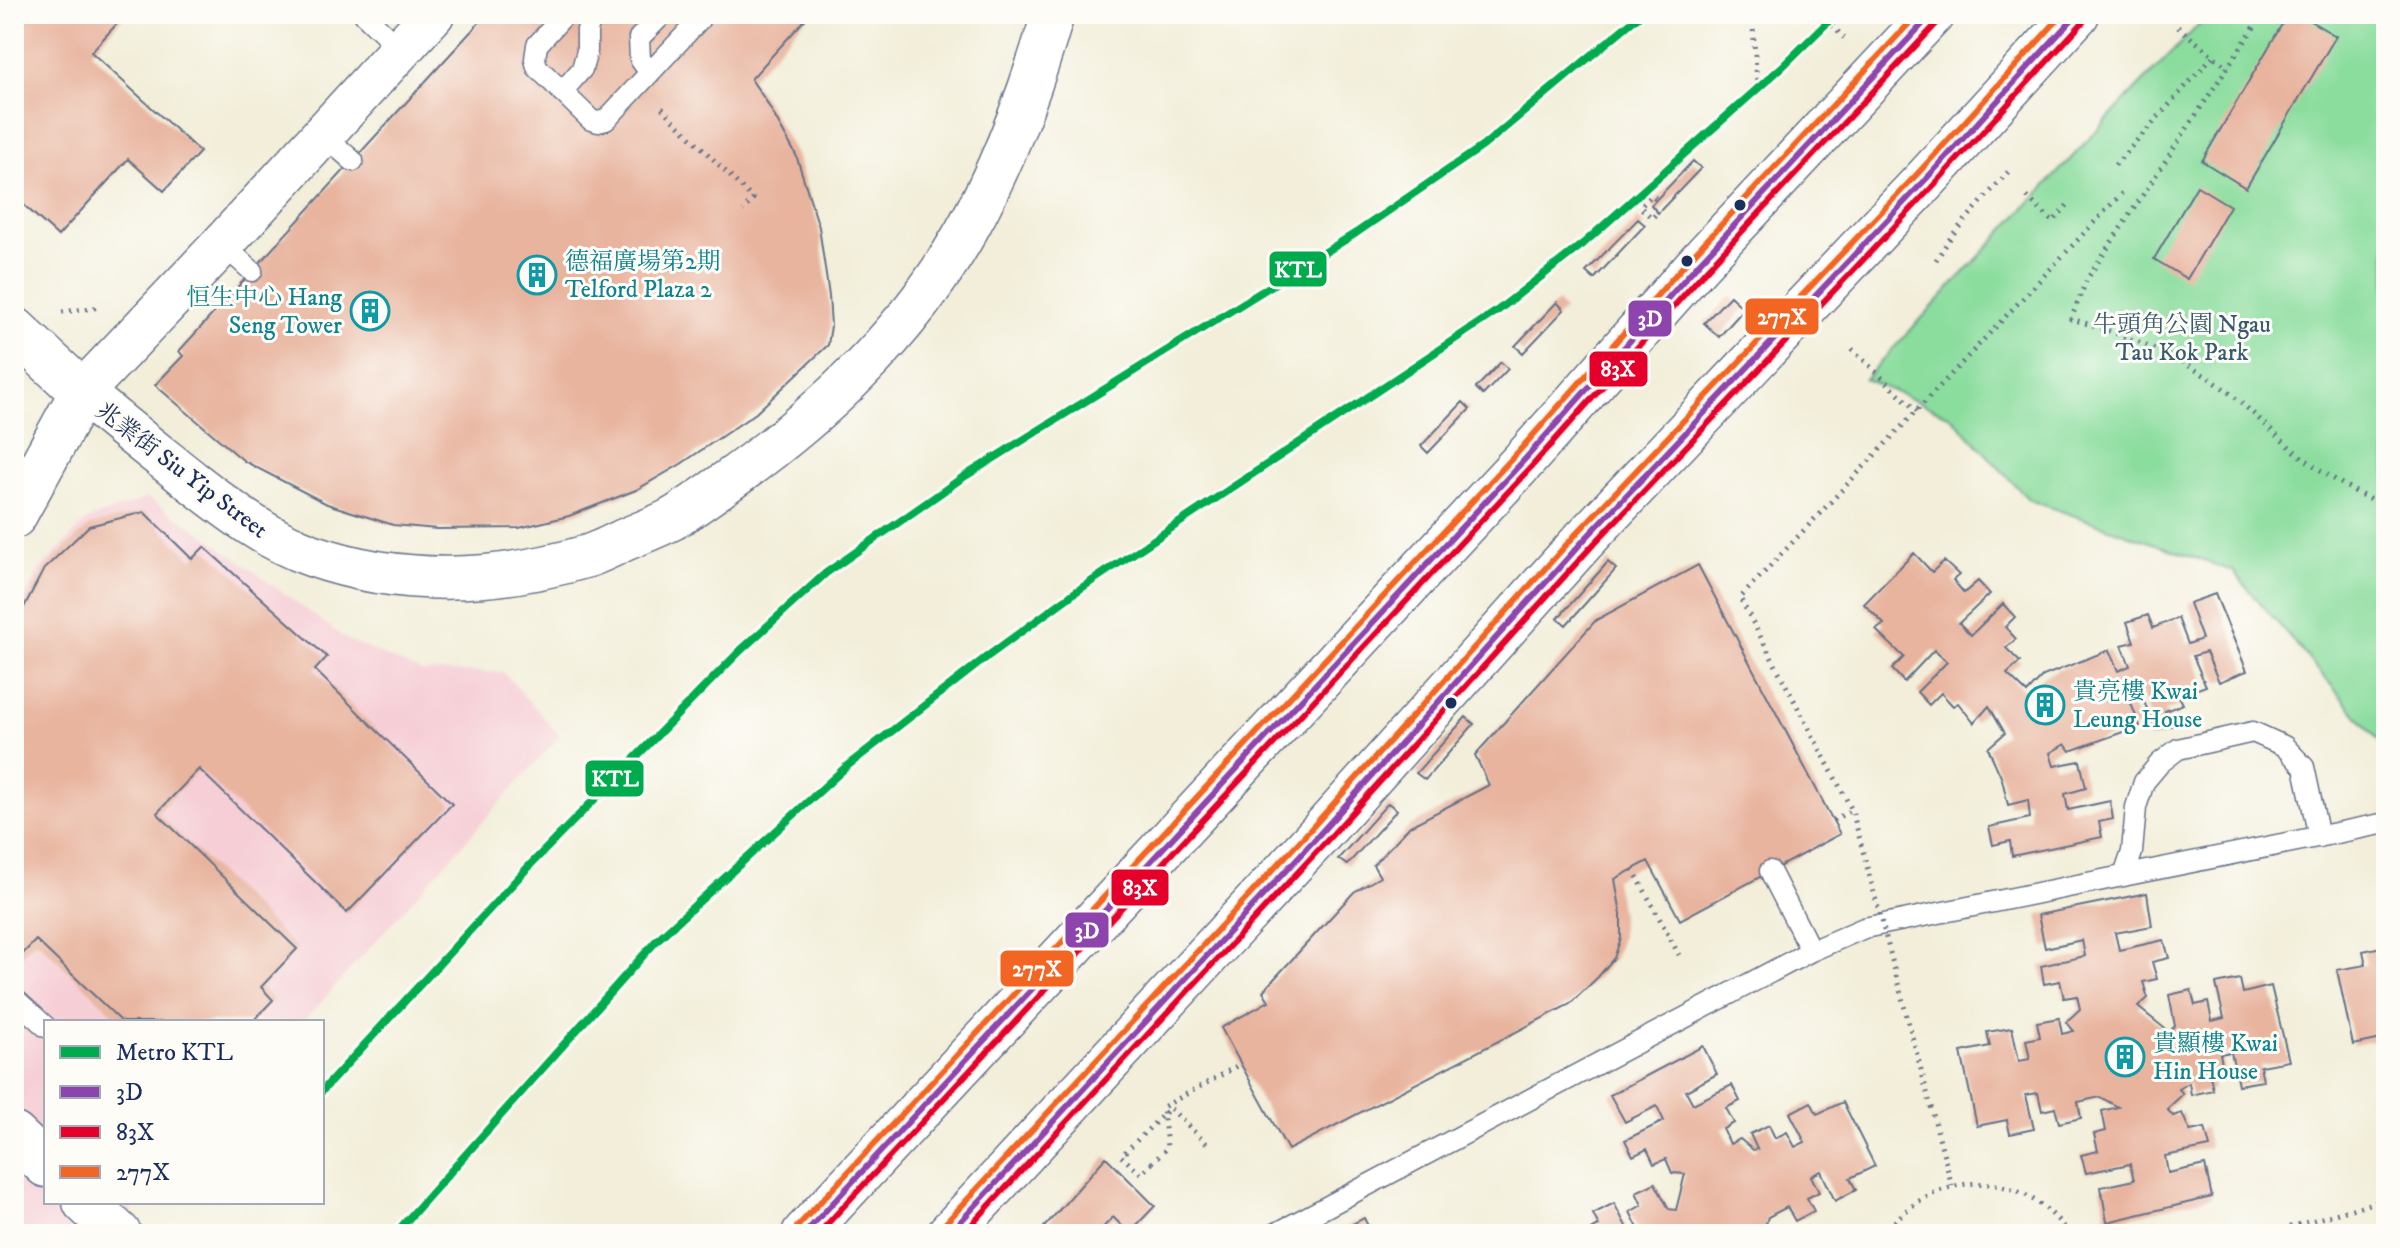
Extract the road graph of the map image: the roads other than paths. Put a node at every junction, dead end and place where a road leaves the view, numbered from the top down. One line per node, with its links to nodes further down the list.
1 (364, 14): 10 (lane)
2 (433, 14): 10 (street)
3 (565, 14): 12 (lane)
4 (594, 14): 12 (lane)
5 (663, 14): 11 (lane)
6 (702, 14): 11 (lane)
7 (1053, 14): 16 (street, 兆業街 Siu Yip Street)
8 (1932, 14): 29 (main road)
9 (2077, 14): 30 (main road)
10 (400, 49): 13 (street)
11 (650, 73): 12 (lane)
12 (562, 92)
13 (322, 134): 14 (lane); 16 (street)
14 (353, 161)
15 (14, 329): 16 (main road, 兆業街 Siu Yip Street)
16 (82, 392): 17 (main road)
17 (14, 516)
18 (2386, 823): 19 (lane)
19 (2319, 837): 21 (lane); 21 (lane)
20 (1770, 871): 22 (lane)
21 (2124, 876): 22 (lane)
22 (1811, 951): 31 (lane)
23 (14, 998): 24 (lane)
24 (44, 1025)
25 (14, 1135): 26 (main road)
26 (44, 1163)
27 (87, 1204): 28 (main road)
28 (119, 1234)
29 (804, 1234)
30 (949, 1234)
31 (1275, 1234)

